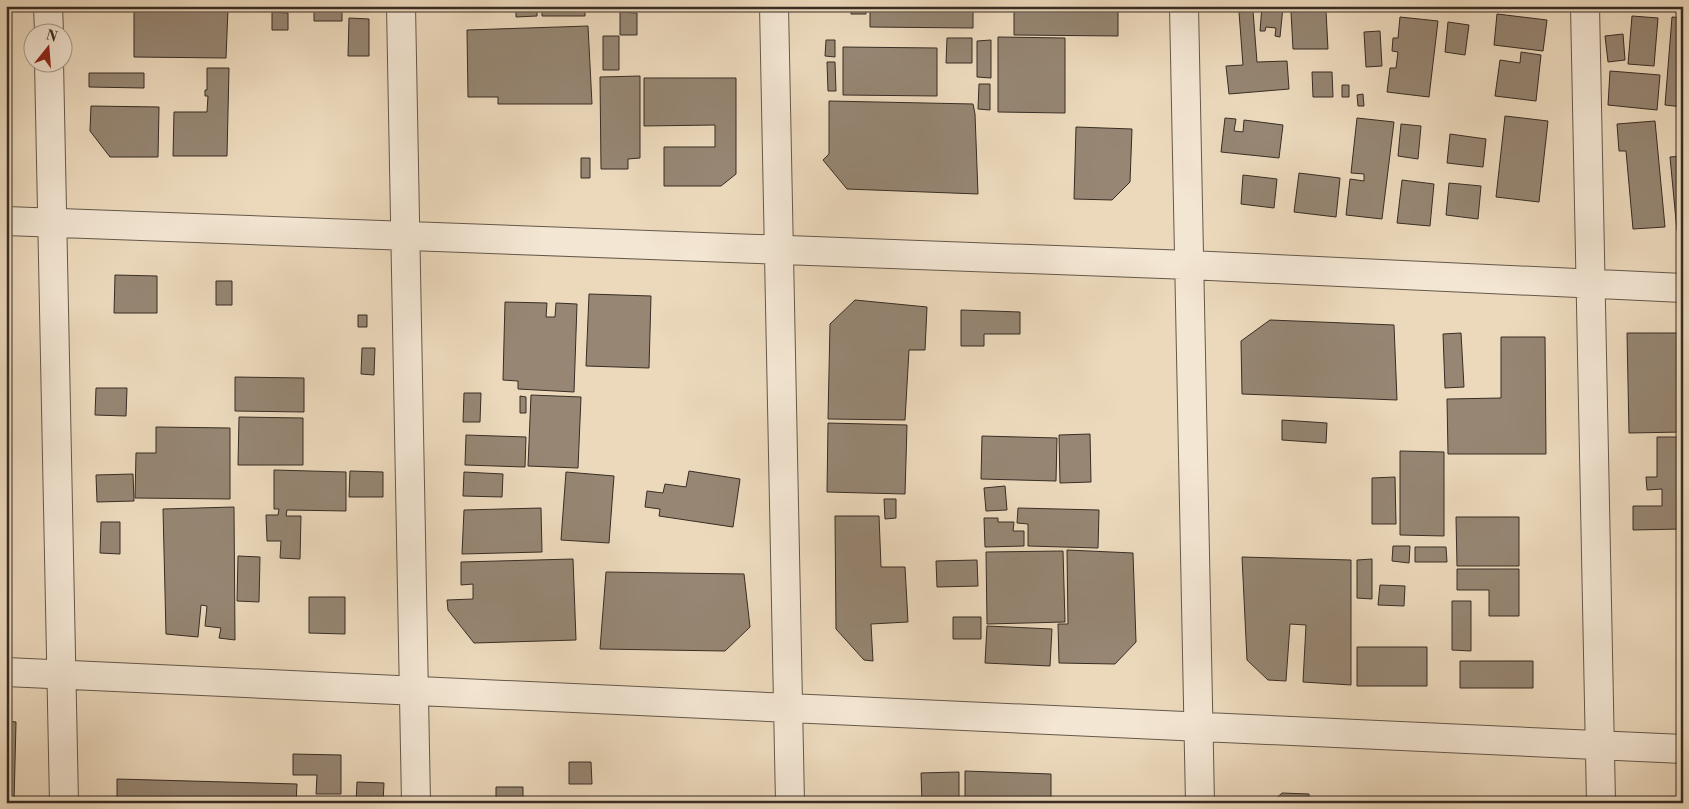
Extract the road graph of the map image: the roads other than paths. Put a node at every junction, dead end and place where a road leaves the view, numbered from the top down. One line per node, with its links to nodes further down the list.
1 (48, 6): 6 (street)
2 (401, 6): 10 (street)
3 (774, 6): 11 (street)
4 (1184, 6): 12 (street)
5 (1585, 6): 13 (street)
6 (49, 22)
7 (49, 72): 9 (street)
8 (6, 221): 9 (street)
9 (52, 222): 10 (street); 16 (street)
10 (405, 236): 11 (street); 17 (street)
11 (779, 250): 12 (street); 18 (street)
12 (1189, 265): 13 (street); 19 (street)
13 (1590, 284): 14 (street); 20 (street)
14 (1683, 288)
15 (6, 672): 16 (street)
16 (61, 674): 17 (street); 22 (street)
17 (414, 692): 18 (street); 23 (street)
18 (788, 709): 19 (street); 24 (street)
19 (1199, 727): 20 (street); 25 (street)
20 (1600, 746): 21 (street); 26 (street)
21 (1683, 749)
22 (64, 803)
23 (416, 803)
24 (790, 803)
25 (1200, 803)
26 (1601, 803)

